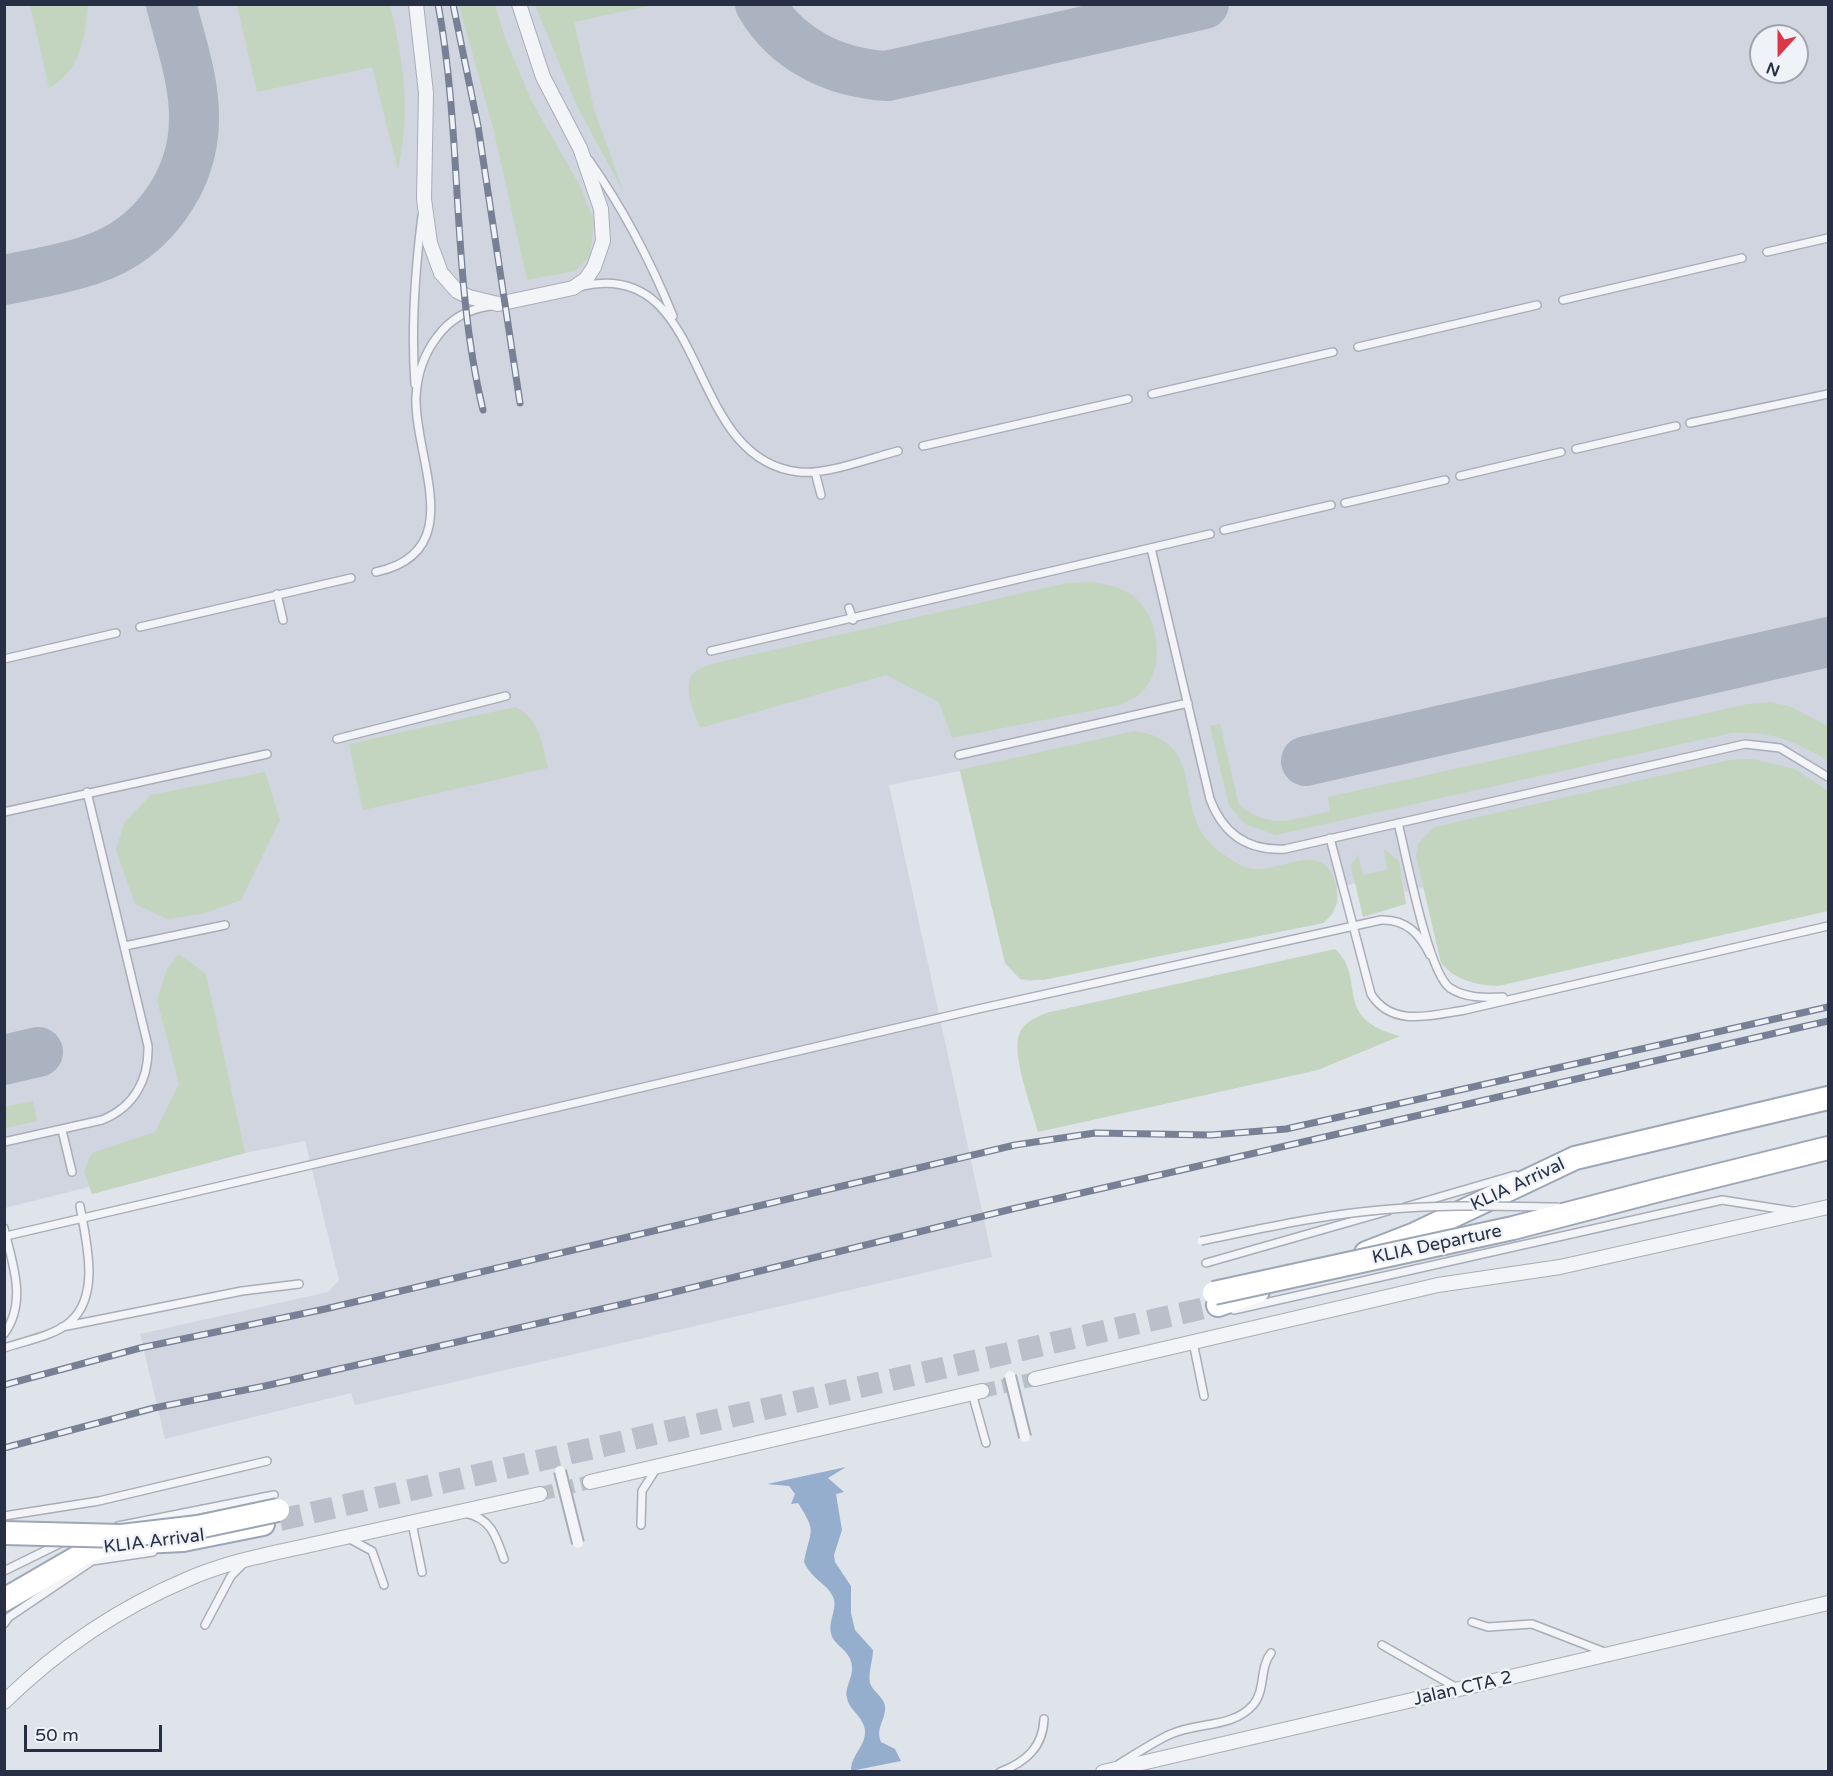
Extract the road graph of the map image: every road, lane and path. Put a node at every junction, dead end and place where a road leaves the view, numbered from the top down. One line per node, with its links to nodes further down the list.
1 (416, 4): 4 (street)
2 (519, 4): 3 (street)
3 (580, 148): 8 (street); 12 (lane)
4 (424, 199): 10 (street); 17 (lane)
5 (1828, 238): 6 (lane)
6 (1767, 252)
7 (1742, 258): 9 (lane)
8 (573, 288): 10 (street); 12 (lane)
9 (1563, 300)
10 (498, 304): 17 (lane)
11 (1537, 305): 13 (lane)
12 (678, 328): 25 (lane)
13 (1358, 347)
14 (1333, 352): 15 (lane)
15 (1152, 394)
16 (1828, 394): 19 (lane)
17 (416, 399): 34 (lane)
18 (1128, 399): 21 (lane)
19 (1690, 423)
20 (1676, 426): 22 (lane)
21 (923, 446)
22 (1576, 449)
23 (898, 452): 25 (lane)
24 (1561, 452): 26 (lane)
25 (815, 472): 28 (lane)
26 (1460, 476)
27 (1445, 480): 29 (lane)
28 (821, 495)
29 (1345, 502)
30 (1331, 505): 31 (lane)
31 (1224, 530)
32 (1210, 534): 33 (lane)
33 (1150, 548): 39 (lane); 45 (lane)
34 (376, 572)
35 (351, 578): 36 (lane)
36 (277, 594): 38 (lane); 40 (lane)
37 (849, 608): 39 (lane)
38 (283, 620)
39 (853, 620): 42 (lane)
40 (140, 627)
41 (116, 633): 43 (lane)
42 (711, 651)
43 (4, 659)
44 (506, 696): 46 (lane)
45 (1188, 703): 48 (lane); 53 (lane)
46 (337, 740)
47 (267, 754): 50 (lane)
48 (959, 755)
49 (1828, 777): 52 (lane)
50 (87, 792): 51 (lane); 57 (lane)
51 (4, 812)
52 (1398, 823): 53 (lane); 58 (lane)
53 (1330, 838): 55 (lane)
54 (225, 925): 57 (lane)
55 (1354, 926): 58 (lane); 59 (lane); 70 (lane)
56 (1828, 926): 59 (lane)
57 (125, 946): 61 (lane)
58 (1430, 955): 59 (lane)
59 (1515, 997)
60 (1828, 1098): 64 (main road, KLIA Arrival)
61 (62, 1130): 62 (lane); 65 (lane)
62 (4, 1142)
63 (1828, 1148): 66 (main road, KLIA Departure)
64 (1575, 1158): 73 (lane); 75 (main road, KLIA Arrival)
65 (72, 1172)
66 (1659, 1190): 72 (lane, bridge); 75 (main road, KLIA Departure, bridge)
67 (80, 1206): 70 (lane)
68 (1828, 1207): 69 (street)
69 (1802, 1213): 75 (lane); 78 (street)
70 (82, 1219): 71 (lane); 76 (lane)
71 (5, 1232): 77 (lane)
72 (1201, 1241)
73 (1206, 1263)
74 (299, 1284): 76 (lane)
75 (1219, 1303)
76 (62, 1327): 79 (lane)
77 (4, 1334)
78 (1193, 1342): 81 (street); 83 (lane)
79 (4, 1348)
80 (1010, 1376): 84 (street, bridge)
81 (1035, 1379)
82 (977, 1392): 85 (lane); 87 (street)
83 (1204, 1396)
84 (1025, 1437)
85 (986, 1443)
86 (267, 1461): 93 (lane)
87 (657, 1467): 89 (street); 95 (lane)
88 (560, 1471): 98 (street, bridge)
89 (590, 1482)
90 (540, 1494): 91 (street)
91 (460, 1512): 94 (street); 99 (lane)
92 (274, 1514): 96 (main road, bridge); 101 (lane); 104 (main road, KLIA Arrival); 107 (lane)
93 (4, 1516)
94 (412, 1522): 97 (street); 102 (lane)
95 (641, 1525)
96 (4, 1533)
97 (342, 1538): 100 (street); 103 (lane)
98 (578, 1543)
99 (504, 1558)
100 (252, 1559): 108 (lane); 113 (street)
101 (4, 1571)
102 (422, 1572)
103 (384, 1586)
104 (4, 1600)
105 (1826, 1604): 111 (street, Jalan CTA 2)
106 (1472, 1622): 111 (lane)
107 (4, 1624)
108 (205, 1625)
109 (1382, 1645): 112 (lane)
110 (1270, 1653): 115 (lane)
111 (1612, 1655): 112 (street, Jalan CTA 2)
112 (1460, 1690): 115 (street, Jalan CTA 2)
113 (4, 1702)
114 (1044, 1719): 116 (lane)
115 (1106, 1771)
116 (1000, 1772)

